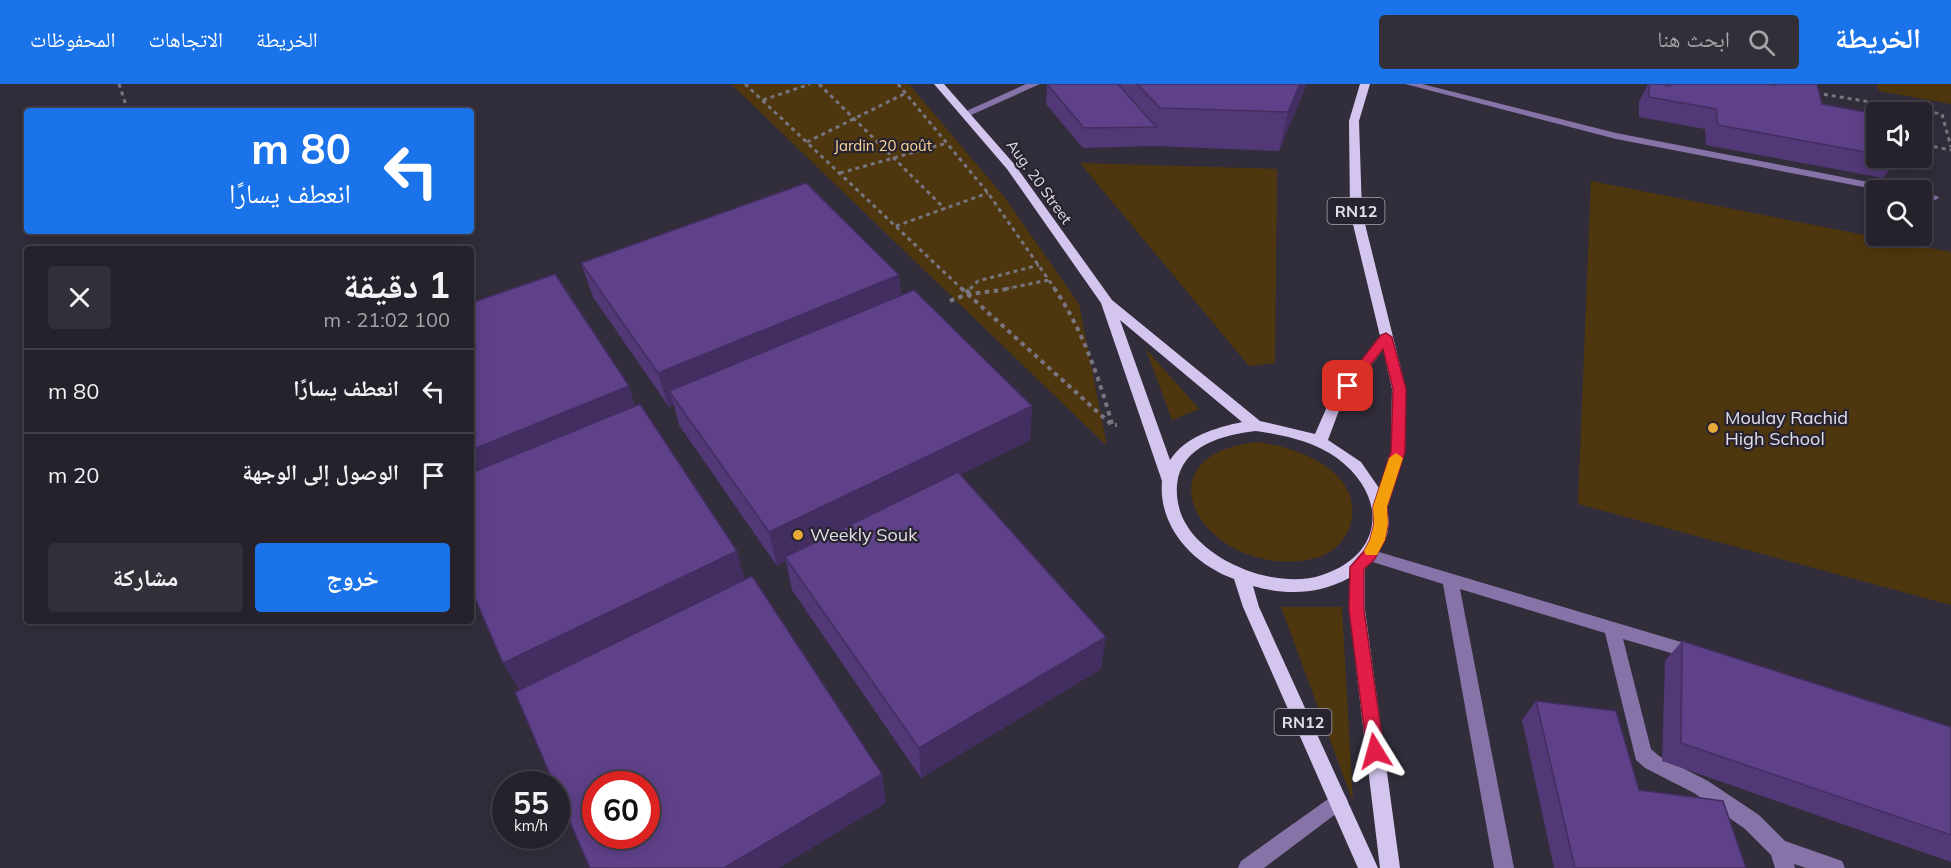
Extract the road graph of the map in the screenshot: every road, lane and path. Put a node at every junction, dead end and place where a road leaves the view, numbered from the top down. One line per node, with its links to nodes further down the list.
1 (119, 84): 13 (path)
2 (745, 84): 12 (path)
3 (810, 84): 12 (path)
4 (819, 84): 15 (path)
5 (898, 84): 11 (path)
6 (939, 84): 14 (main road, Aug. 20 Street)
7 (1035, 84): 14 (street)
8 (1365, 84): 31 (main road, RN12)
9 (1410, 84): 22 (street)
10 (1812, 92): 19 (path)
11 (906, 93): 15 (path); 17 (path)
12 (763, 100): 16 (path)
13 (127, 108)
14 (967, 113): 30 (main road, Aug. 20 Street)
15 (854, 118): 16 (path); 20 (path)
16 (807, 142): 21 (path)
17 (947, 143): 20 (path); 23 (path)
18 (1932, 146): 19 (path)
19 (1951, 148)
20 (894, 158): 21 (path); 24 (path)
21 (840, 173): 25 (path)
22 (1866, 185)
23 (988, 193): 24 (path); 26 (path)
24 (945, 209): 25 (path)
25 (896, 226): 28 (path)
26 (1039, 265): 27 (path); 28 (path)
27 (1048, 280): 28 (path); 32 (path)
28 (966, 293): 29 (path); 32 (path)
29 (950, 301)
30 (1107, 303): 33 (main road); 34 (main road)
31 (1386, 337): 35 (main road); 37 (main road, RN12)
32 (1112, 425): 34 (path)
33 (1256, 426): 35 (main road); 36 (main road)
34 (1150, 427): 36 (main road)
35 (1320, 441): 37 (main road)
36 (1169, 479): 39 (main road)
37 (1380, 507): 38 (main road, RN12)
38 (1363, 561): 39 (main road); 40 (street); 47 (main road, RN12)
39 (1241, 575): 43 (main road, RN12)
40 (1450, 579): 41 (street); 48 (street)
41 (1612, 628): 42 (street); 44 (street)
42 (1714, 658)
43 (1338, 801): 45 (street); 46 (main road, RN12)
44 (1782, 859): 49 (street)
45 (1248, 868)
46 (1368, 868)
47 (1390, 868)
48 (1504, 868)
49 (1835, 868)

